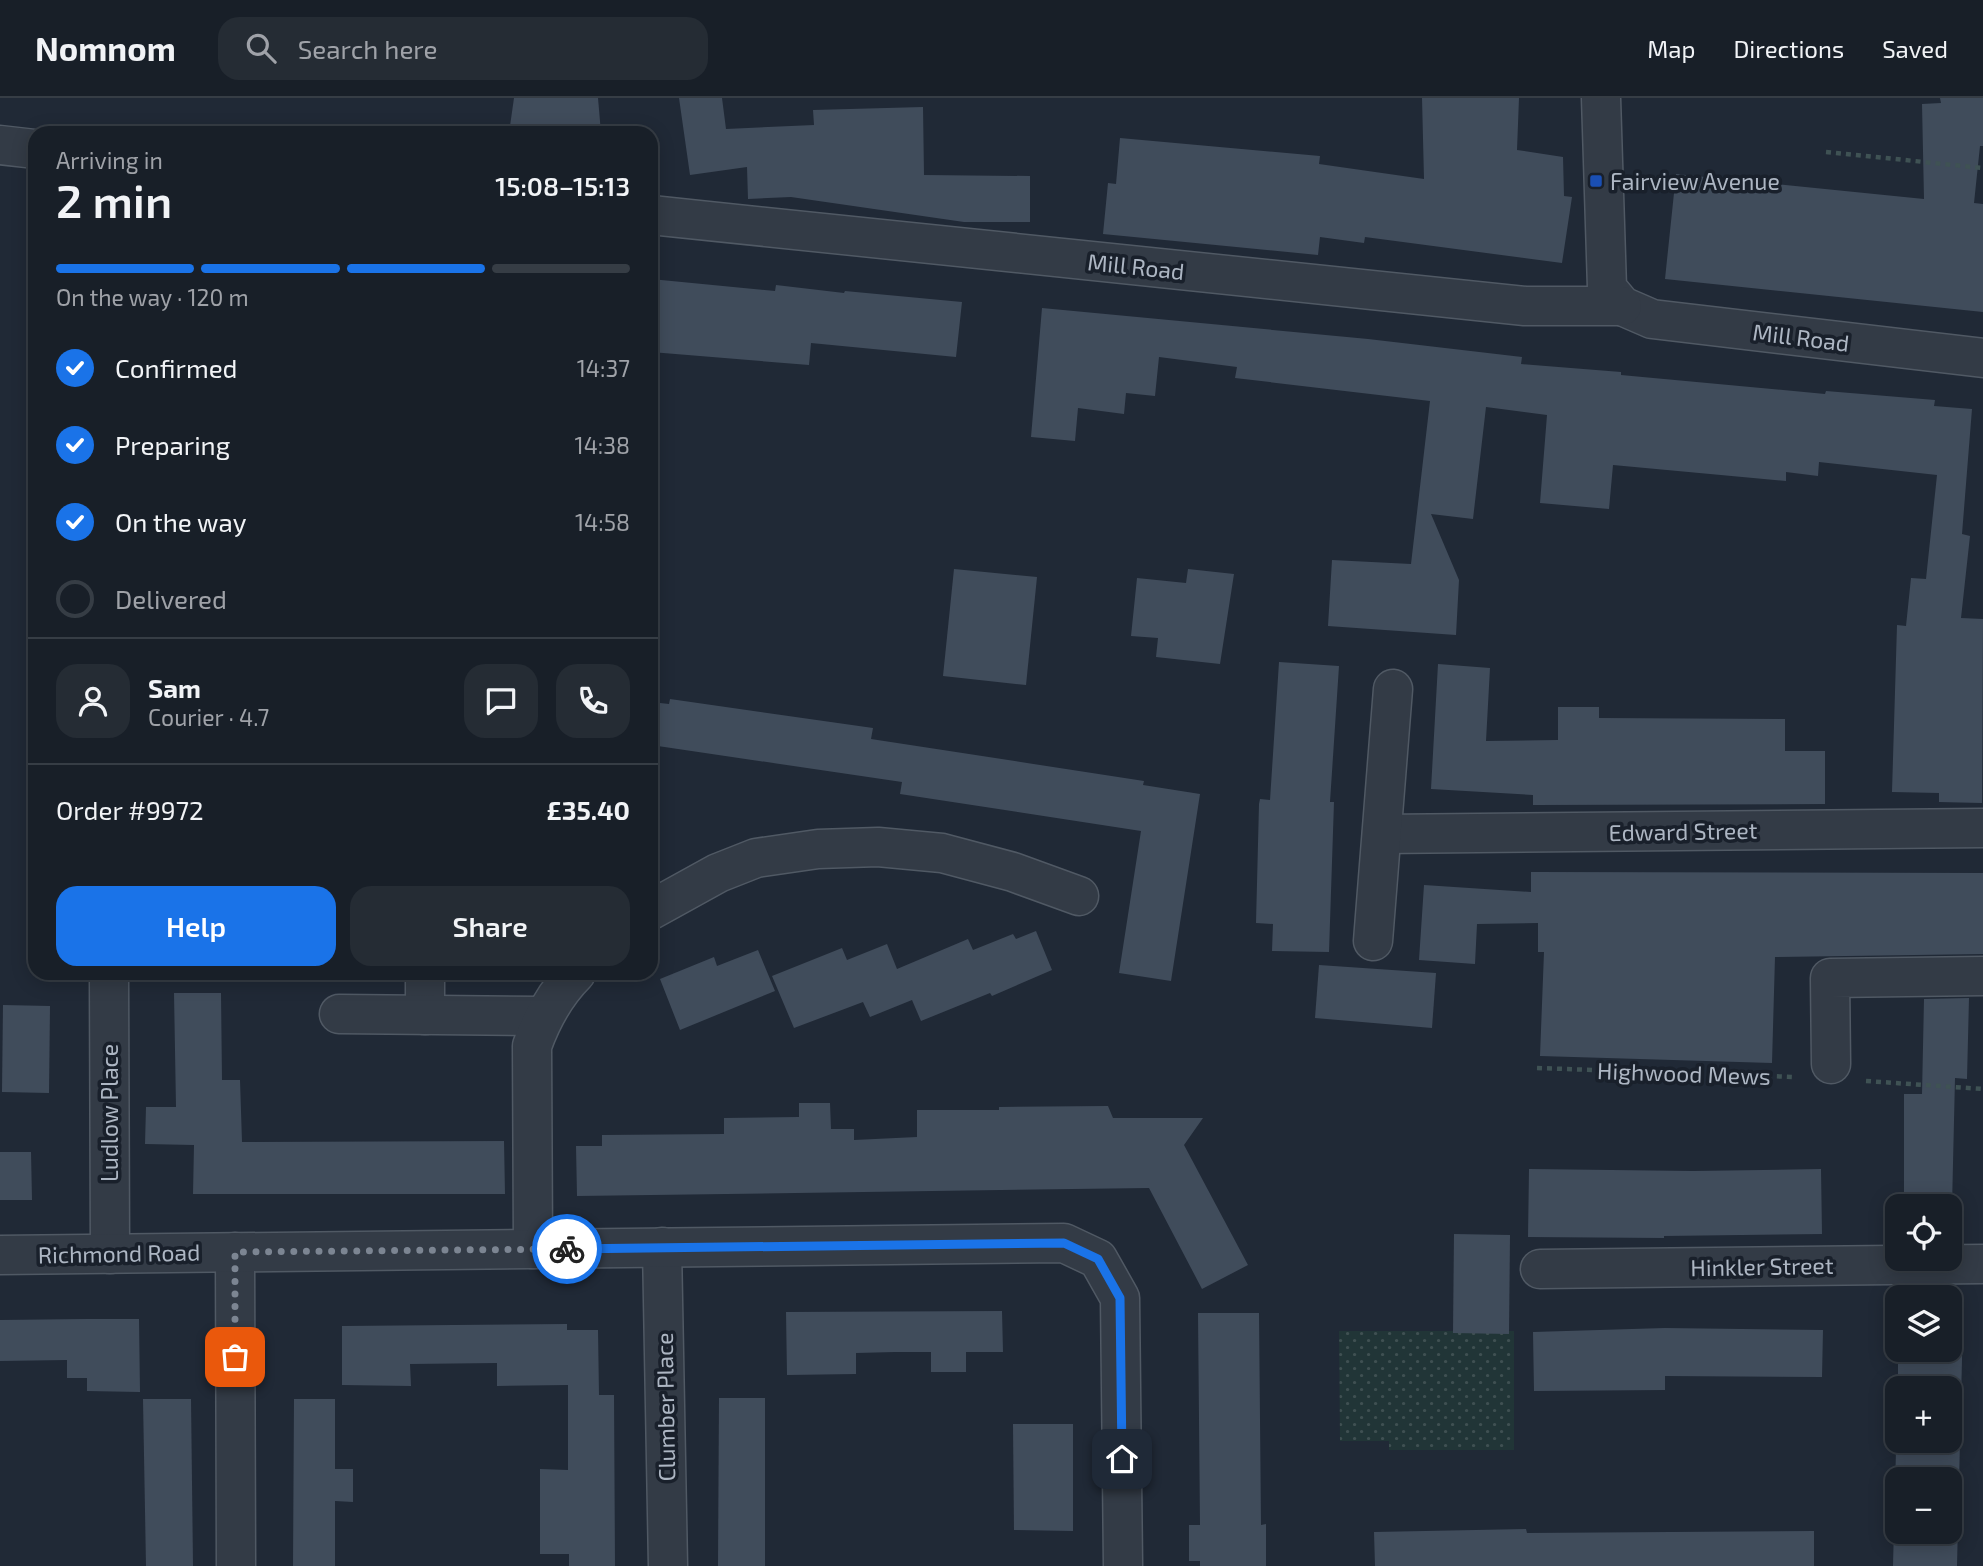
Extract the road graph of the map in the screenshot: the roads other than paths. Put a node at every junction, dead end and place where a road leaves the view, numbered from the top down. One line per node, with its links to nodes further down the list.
1 (1601, 98): 5 (street)
2 (0, 145): 3 (street)
3 (28, 148)
4 (658, 216): 5 (street, Mill Road)
5 (1615, 297): 6 (street, Mill Road)
6 (1983, 358)
7 (1393, 689): 9 (street)
8 (1983, 828): 9 (street, Edward Street)
9 (1382, 834): 12 (street)
10 (1079, 896): 11 (street)
11 (658, 906)
12 (1373, 941)
13 (1983, 976): 19 (street)
14 (109, 980): 23 (street, Ludlow Place)
15 (425, 980): 18 (street)
16 (558, 988): 18 (street); 21 (street)
17 (339, 1014): 18 (street)
18 (425, 1015)
19 (1831, 1074)
20 (662, 1247): 21 (street, Richmond Road); 28 (street, Clumber Place); 29 (street, Richmond Road)
21 (533, 1249): 22 (street, Richmond Road)
22 (235, 1252): 23 (street, Richmond Road); 27 (street)
23 (110, 1254): 24 (street, Richmond Road)
24 (0, 1255)
25 (1983, 1264): 26 (street, Hinkler Street)
26 (1540, 1269)
27 (236, 1566)
28 (668, 1566)
29 (1123, 1566)

